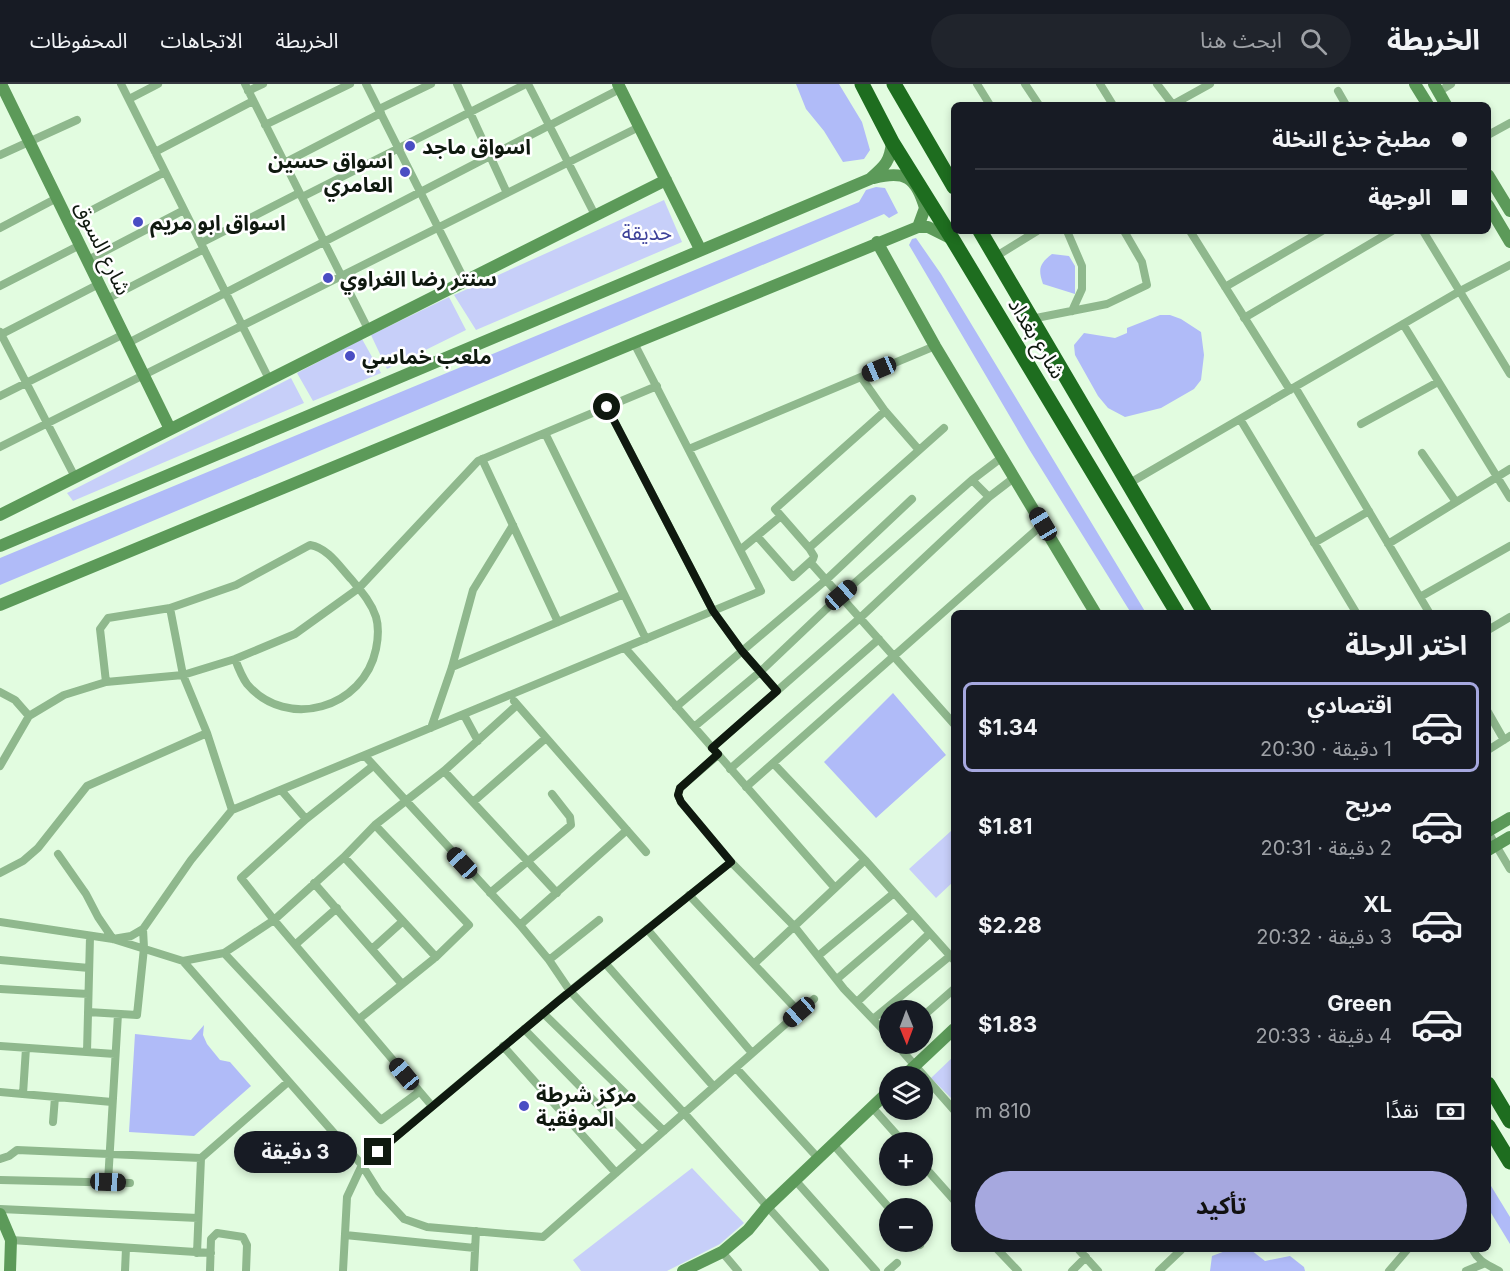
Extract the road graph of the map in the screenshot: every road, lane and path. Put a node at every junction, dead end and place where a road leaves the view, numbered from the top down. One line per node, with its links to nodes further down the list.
1 (1, 84): 41 (main road, شارع السوق)
2 (121, 84): 23 (street)
3 (158, 84): 23 (street)
4 (263, 84): 20 (street)
5 (350, 84): 37 (street)
6 (366, 84): 33 (street)
7 (431, 84): 33 (street)
8 (457, 84): 34 (street)
9 (527, 84): 34 (street); 38 (street)
10 (894, 84): 53 (highway)
11 (977, 84): 25 (street)
12 (1025, 84): 26 (street)
13 (1100, 84): 27 (street)
14 (1157, 84): 28 (street)
15 (1210, 84): 29 (street)
16 (1415, 84): 31 (main road)
17 (1451, 84): 21 (street)
18 (865, 85): 42 (highway, شارع بغداد)
19 (619, 86): 38 (street); 39 (main road)
20 (246, 88): 24 (street)
21 (1436, 88): 32 (main road)
22 (1338, 91): 30 (street)
23 (129, 99): 44 (street)
24 (253, 101): 37 (street); 44 (street)
25 (988, 102)
26 (1037, 102)
27 (1111, 102)
28 (1170, 102)
29 (1177, 102)
30 (1344, 102)
31 (1426, 102)
32 (1444, 102)
33 (380, 111): 43 (street); 47 (street)
34 (469, 111): 43 (street); 46 (street)
35 (77, 120): 41 (street)
36 (1510, 123): 40 (street)
37 (265, 125): 47 (street)
38 (549, 125): 46 (street); 48 (street)
39 (639, 127): 48 (street); 51 (main road)
40 (1491, 133)
41 (29, 140): 45 (street); 57 (main road, شارع السوق)
42 (892, 142): 50 (main road); 74 (highway, شارع بغداد)
43 (398, 149): 54 (street); 56 (street)
44 (155, 152): 49 (street)
45 (0, 155)
46 (490, 156): 54 (street); 55 (street)
47 (284, 163): 56 (street)
48 (568, 163): 55 (street); 61 (street)
49 (165, 172): 58 (street); 62 (street)
50 (870, 179): 63 (main road); 80 (main road)
51 (666, 180): 61 (main road); 80 (main road)
52 (1491, 180): 60 (main road)
53 (951, 182)
54 (420, 192): 65 (street); 75 (street)
55 (507, 193): 65 (street)
56 (301, 195): 75 (street); 79 (street)
57 (57, 198): 62 (main road, شارع السوق); 64 (street)
58 (184, 210): 79 (street); 82 (street)
59 (1491, 210): 77 (main road)
60 (1510, 212)
61 (595, 215): 85 (main road)
62 (69, 222): 78 (main road, شارع السوق)
63 (918, 227): 74 (main road); 76 (main road)
64 (0, 228)
65 (438, 228): 84 (street); 85 (street)
66 (982, 234): 81 (highway, شارع بغداد)
67 (1032, 234): 81 (street)
68 (1068, 234): 92 (street)
69 (1126, 234): 92 (street)
70 (1192, 234): 88 (street)
71 (1317, 234): 88 (street)
72 (1387, 234): 93 (street)
73 (1425, 234): 89 (street)
74 (953, 240): 156 (highway, شارع بغداد)
75 (324, 242): 84 (street); 90 (street)
76 (877, 242): 100 (main road); 101 (main road)
77 (1510, 242)
78 (80, 245): 82 (main road, شارع السوق); 87 (street)
79 (203, 246): 90 (street); 91 (street)
80 (700, 249): 143 (main road)
81 (994, 257): 94 (highway, شارع بغداد)
82 (88, 260): 86 (main road, شارع السوق)
83 (1510, 265): 89 (street)
84 (341, 276): 96 (street); 97 (street)
85 (465, 281): 97 (main road)
86 (99, 284): 91 (main road, شارع السوق); 98 (street)
87 (0, 286)
88 (1225, 287): 93 (street)
89 (1460, 291): 95 (street); 102 (street)
90 (226, 292): 96 (street); 99 (street)
91 (106, 299): 99 (main road, شارع السوق)
92 (1072, 311): 94 (street)
93 (1244, 318): 109 (street)
94 (1031, 320): 130 (highway, شارع بغداد)
95 (1403, 324): 106 (street); 109 (street)
96 (242, 326): 103 (street); 105 (street)
97 (368, 330): 105 (main road)
98 (0, 334): 107 (street)
99 (126, 338): 103 (main road, شارع السوق); 107 (street)
100 (634, 343): 108 (street); 153 (main road)
101 (935, 345): 104 (street); 123 (main road)
102 (1510, 374)
103 (144, 375): 114 (street); 117 (main road, شارع السوق)
104 (861, 377): 112 (street); 120 (street)
105 (269, 379): 117 (main road)
106 (1438, 382): 115 (street); 128 (street)
107 (26, 383): 110 (street); 114 (street)
108 (657, 386): 111 (street); 120 (street)
109 (1292, 388): 113 (street); 135 (street)
110 (0, 396)
111 (607, 407): 118 (street); 160 (street)
112 (885, 411): 121 (street); 137 (street)
113 (1240, 419): 130 (street); 141 (street)
114 (47, 424): 119 (street); 126 (street)
115 (1361, 424)
116 (944, 428): 121 (street)
117 (170, 429): 126 (main road)
118 (545, 433): 124 (street); 150 (street)
119 (0, 447)
120 (689, 449): 146 (street)
121 (919, 450): 145 (street)
122 (1422, 453): 134 (street)
123 (1001, 458): 127 (main road); 129 (street)
124 (482, 459): 139 (street); 149 (street)
125 (1510, 469): 128 (street)
126 (75, 477): 136 (main road)
127 (1015, 477): 131 (street); 138 (main road)
128 (1497, 477): 132 (street); 134 (street)
129 (972, 480): 131 (street); 151 (street)
130 (1128, 484): 157 (highway, شارع بغداد)
131 (989, 497): 161 (street)
132 (1510, 498)
133 (912, 499): 148 (street)
134 (1456, 501): 142 (street)
135 (1369, 512): 141 (street); 142 (street)
136 (0, 515)
137 (781, 516): 140 (street); 145 (street)
138 (1043, 524): 155 (main road); 169 (street)
139 (513, 525): 163 (street); 171 (street)
140 (757, 536): 146 (street); 147 (street)
141 (1314, 543): 158 (street)
142 (1388, 544): 152 (street)
143 (0, 546)
144 (1510, 546): 152 (street)
145 (809, 548): 147 (street)
146 (740, 550): 160 (street)
147 (810, 562): 148 (street)
148 (826, 580): 151 (street); 168 (street)
149 (359, 588): 154 (street); 170 (street); 170 (street)
150 (624, 594): 163 (street); 165 (street)
151 (841, 595): 161 (street); 172 (street)
152 (1420, 597): 159 (street)
153 (0, 605)
154 (170, 608): 173 (street); 174 (street)
155 (1094, 610)
156 (1176, 610)
157 (1203, 610)
158 (1355, 610)
159 (1428, 610)
160 (713, 611): 165 (street); 168 (street)
161 (860, 618): 166 (street); 175 (street)
162 (1509, 619): 164 (street)
163 (558, 622): 171 (street)
164 (1491, 628)
165 (646, 639): 167 (street)
166 (879, 639): 169 (street); 196 (street)
167 (625, 648): 177 (street); 179 (street)
168 (742, 651): 172 (street); 179 (street)
169 (894, 656): 183 (street); 193 (street)
170 (235, 659): 173 (street)
171 (452, 667): 184 (street)
172 (761, 671): 175 (street); 185 (street)
173 (183, 675): 174 (street); 186 (street)
174 (106, 682): 181 (street)
175 (777, 691): 191 (street)
176 (0, 692): 181 (street)
177 (510, 696): 178 (street); 180 (street)
178 (517, 705): 187 (street); 189 (street)
179 (676, 706): 185 (street)
180 (464, 715): 184 (street); 189 (street)
181 (29, 716): 194 (street)
182 (1491, 716): 188 (street)
183 (951, 721)
184 (431, 728): 192 (street)
185 (694, 728): 191 (street)
186 (207, 733): 203 (street); 218 (street)
187 (546, 738): 202 (street); 207 (street)
188 (1507, 738): 190 (street)
189 (478, 741): 197 (street)
190 (1491, 748)
191 (715, 751): 196 (street); 216 (street)
192 (365, 756): 195 (street); 199 (street)
193 (773, 763): 198 (street); 215 (street)
194 (0, 766)
195 (373, 766): 201 (street); 205 (street)
196 (730, 769): 198 (street)
197 (444, 771): 201 (street); 202 (street)
198 (746, 787): 220 (street)
199 (281, 790): 203 (street); 205 (street)
200 (552, 794): 214 (street)
201 (405, 802): 206 (street); 221 (street)
202 (473, 802): 214 (street)
203 (232, 810): 233 (street)
204 (1510, 818): 208 (main road)
205 (306, 819): 227 (street)
206 (375, 825): 213 (street); 243 (street)
207 (627, 830): 211 (street); 222 (street)
208 (1491, 830)
209 (1510, 837): 210 (main road)
210 (1492, 847): 217 (street)
211 (645, 852)
212 (58, 854): 237 (street)
213 (344, 857): 219 (street); 229 (street)
214 (527, 860): 221 (street); 222 (street)
215 (865, 860): 220 (street); 223 (street)
216 (731, 862): 224 (street); 232 (street)
217 (1510, 869)
218 (0, 873)
219 (314, 883): 225 (street); 227 (street)
220 (835, 888): 232 (street)
221 (490, 893): 231 (street)
222 (557, 893): 231 (street)
223 (894, 893): 226 (street); 242 (street)
224 (689, 895): 234 (street); 250 (street)
225 (337, 908): 238 (street); 240 (street)
226 (913, 914): 235 (street); 252 (street)
227 (273, 920): 238 (street); 241 (street)
228 (599, 920): 247 (street)
229 (403, 921): 240 (street); 243 (street)
230 (0, 922): 236 (street)
231 (520, 925): 247 (street)
232 (794, 926): 242 (street); 250 (street)
233 (143, 929): 237 (street); 239 (street)
234 (646, 929): 249 (street); 274 (street)
235 (930, 933): 244 (street); 259 (street)
236 (90, 937): 237 (street); 251 (street)
237 (113, 939): 239 (street)
238 (296, 944): 265 (street)
239 (144, 948): 248 (street); 264 (street)
240 (372, 949): 253 (street)
241 (224, 953): 248 (street); 284 (street)
242 (818, 956): 252 (street)
243 (436, 957): 253 (street)
244 (951, 957)
245 (951, 959): 266 (street)
246 (0, 960): 251 (street)
247 (549, 960): 255 (street)
248 (183, 961): 279 (street)
249 (604, 963): 255 (street); 280 (street)
250 (754, 963): 262 (street)
251 (89, 968): 257 (street)
252 (837, 979): 259 (street)
253 (402, 984): 265 (street)
254 (0, 989): 257 (street)
255 (570, 991): 263 (street); 292 (street)
256 (951, 991): 260 (street)
257 (88, 994): 261 (street)
258 (814, 999): 262 (street)
259 (857, 1002): 266 (street)
260 (933, 1007)
261 (88, 1012): 264 (street); 273 (street)
262 (799, 1012): 274 (street)
263 (543, 1013): 268 (street); 295 (street)
264 (118, 1014): 275 (street)
265 (359, 1019): 284 (street)
266 (873, 1019): 267 (street)
267 (879, 1025)
268 (524, 1029): 271 (street); 299 (street)
269 (951, 1032): 277 (main road)
270 (0, 1046): 272 (street)
271 (503, 1046): 289 (street); 306 (street)
272 (26, 1048): 273 (street); 285 (street)
273 (87, 1052): 275 (street)
274 (752, 1053): 278 (street)
275 (115, 1054): 288 (street)
276 (904, 1054): 277 (street)
277 (914, 1066)
278 (735, 1068): 280 (street); 302 (street)
279 (288, 1082): 301 (street); 305 (street)
280 (714, 1087): 292 (street)
281 (933, 1087): 291 (street)
282 (1491, 1089): 293 (highway)
283 (0, 1092): 285 (street)
284 (419, 1092): 289 (street)
285 (23, 1094): 286 (street)
286 (55, 1097): 288 (street); 294 (street)
287 (879, 1100): 290 (main road)
288 (112, 1101): 300 (street)
289 (432, 1106): 305 (street)
290 (872, 1107): 296 (street); 298 (main road)
291 (951, 1107)
292 (684, 1113): 295 (street); 314 (street)
293 (1510, 1121)
294 (53, 1122)
295 (664, 1131): 299 (street)
296 (894, 1132)
297 (1491, 1134): 304 (highway)
298 (833, 1144): 302 (main road); 313 (street)
299 (642, 1150): 306 (street)
300 (110, 1153): 301 (street); 303 (street); 310 (street)
301 (201, 1158): 317 (street)
302 (818, 1158): 309 (main road)
303 (0, 1159)
304 (1510, 1162)
305 (362, 1165): 318 (street); 319 (street)
306 (616, 1173): 318 (street)
307 (933, 1176): 312 (street)
308 (0, 1180): 310 (street)
309 (795, 1180): 314 (main road); 343 (street)
310 (108, 1182): 311 (street)
311 (130, 1183)
312 (951, 1197)
313 (880, 1198)
314 (766, 1208): 324 (main road); 342 (street)
315 (0, 1209): 317 (street)
316 (0, 1214): 320 (main road)
317 (198, 1218): 323 (street)
318 (476, 1231): 322 (street)
319 (345, 1236): 322 (street); 338 (street)
320 (11, 1240): 321 (street); 334 (main road)
321 (126, 1248): 323 (street); 335 (street)
322 (475, 1248): 339 (street)
323 (197, 1252): 330 (street)
324 (722, 1252): 340 (main road); 341 (street)
325 (1000, 1252): 345 (street)
326 (1080, 1252): 331 (street)
327 (1179, 1252): 348 (street)
328 (1405, 1252): 349 (street)
329 (1474, 1252): 333 (street)
330 (211, 1253): 336 (street); 337 (street)
331 (1086, 1257): 346 (street); 347 (street)
332 (897, 1263): 344 (street)
333 (1483, 1263): 350 (street); 351 (street)
334 (10, 1271)
335 (125, 1271)
336 (210, 1271)
337 (246, 1271)
338 (343, 1271)
339 (474, 1271)
340 (683, 1271)
341 (738, 1271)
342 (825, 1271)
343 (876, 1271)
344 (888, 1271)
345 (1017, 1271)
346 (1072, 1271)
347 (1098, 1271)
348 (1159, 1271)
349 (1389, 1271)
350 (1466, 1271)
351 (1498, 1271)

